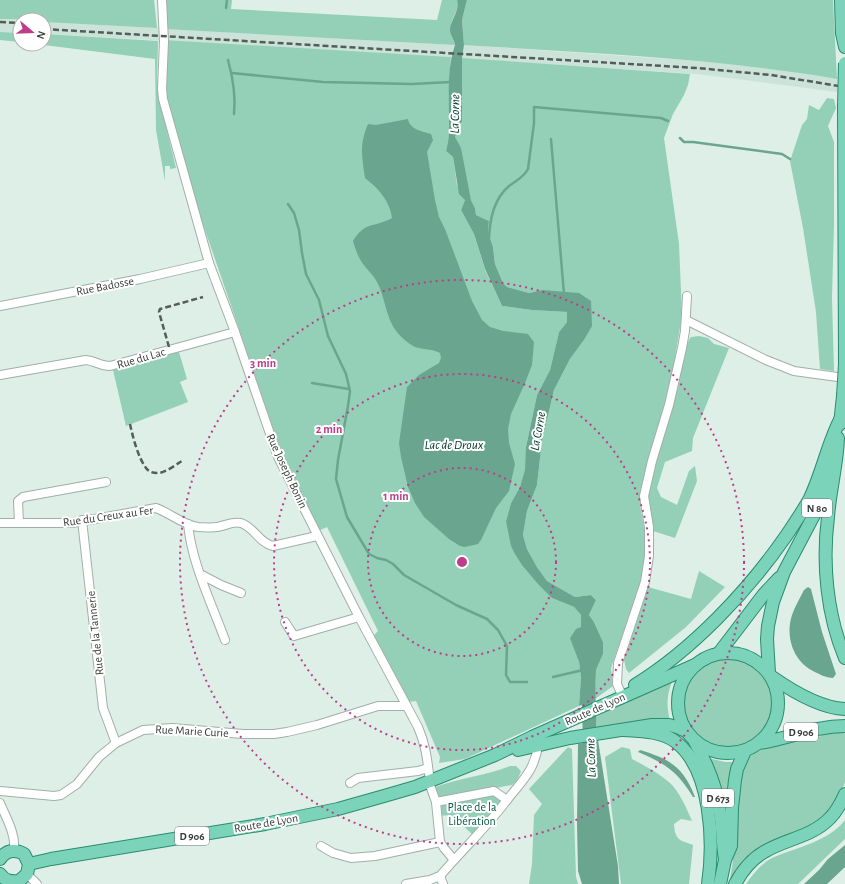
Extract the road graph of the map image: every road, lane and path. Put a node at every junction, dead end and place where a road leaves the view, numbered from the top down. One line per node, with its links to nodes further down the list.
1 (162, 0): 6 (street, Rue Joseph Bonin)
2 (841, 0): 3 (main road)
3 (845, 48)
4 (845, 63): 5 (main road, N 80, bridge)
5 (844, 107): 11 (main road, N 80)
6 (209, 263): 8 (street, Rue Badosse); 10 (street, Rue Joseph Bonin)
7 (687, 296): 9 (street)
8 (0, 306)
9 (686, 320): 13 (street); 32 (street)
10 (235, 332): 12 (street, Rue du Lac); 21 (street, Rue Joseph Bonin)
11 (845, 364): 14 (main road, N 80, bridge)
12 (0, 375)
13 (845, 378)
14 (842, 416): 15 (main road, N 80); 32 (main road)
15 (838, 438): 22 (main road, N 80); 29 (main road)
16 (106, 482): 19 (street)
17 (82, 520): 19 (street, Rue du Creux au Fer); 20 (street, Rue du Creux au Fer); 40 (street, Rue de la Tannerie)
18 (0, 523): 19 (street, Rue du Creux au Fer)
19 (19, 523)
20 (188, 524): 21 (street, Rue du Creux au Fer); 23 (street)
21 (317, 536): 25 (street, Rue Joseph Bonin)
22 (784, 572): 28 (main road, N 80); 31 (main road, N 80)
23 (200, 574): 24 (street); 27 (street)
24 (241, 593)
25 (359, 617): 26 (street); 33 (street, Rue Joseph Bonin)
26 (285, 622)
27 (225, 640)
28 (719, 653): 30 (main road); 31 (main road)
29 (845, 658)
30 (695, 665): 37 (main road); 38 (main road, Route de Lyon / D 906)
31 (770, 675): 34 (main road); 41 (main road)
32 (622, 692): 38 (main road)
33 (406, 706): 40 (street, Rue Marie Curie); 43 (street, Rue Joseph Bonin)
34 (845, 710)
35 (845, 726): 41 (main road, D 906)
36 (623, 730): 37 (main road, Route de Lyon / D 906); 38 (main road, Route de Lyon / D 906); 61 (main road)
37 (686, 731): 39 (main road)
38 (535, 741): 47 (street); 56 (main road, Route de Lyon / D 906)
39 (694, 741): 42 (main road); 55 (main road, D 673)
40 (116, 743): 45 (street, Rue Marie Curie)
41 (759, 743): 42 (main road)
42 (745, 751): 55 (main road, D 673)
43 (350, 783)
44 (431, 788): 48 (street)
45 (0, 791)
46 (845, 794): 63 (main road)
47 (507, 800): 48 (street); 54 (street)
48 (436, 802): 50 (street)
49 (0, 803): 52 (street)
50 (440, 842): 51 (street); 54 (street)
51 (321, 846)
52 (14, 850): 53 (main road); 56 (main road)
53 (0, 859)
54 (454, 860): 58 (street)
55 (725, 860): 62 (main road, D 673)
56 (28, 869): 57 (main road, Route de Lyon); 59 (street)
57 (5, 880)
58 (441, 880): 60 (street)
59 (37, 884)
60 (406, 884)
61 (708, 884)
62 (720, 884)
63 (736, 884)

